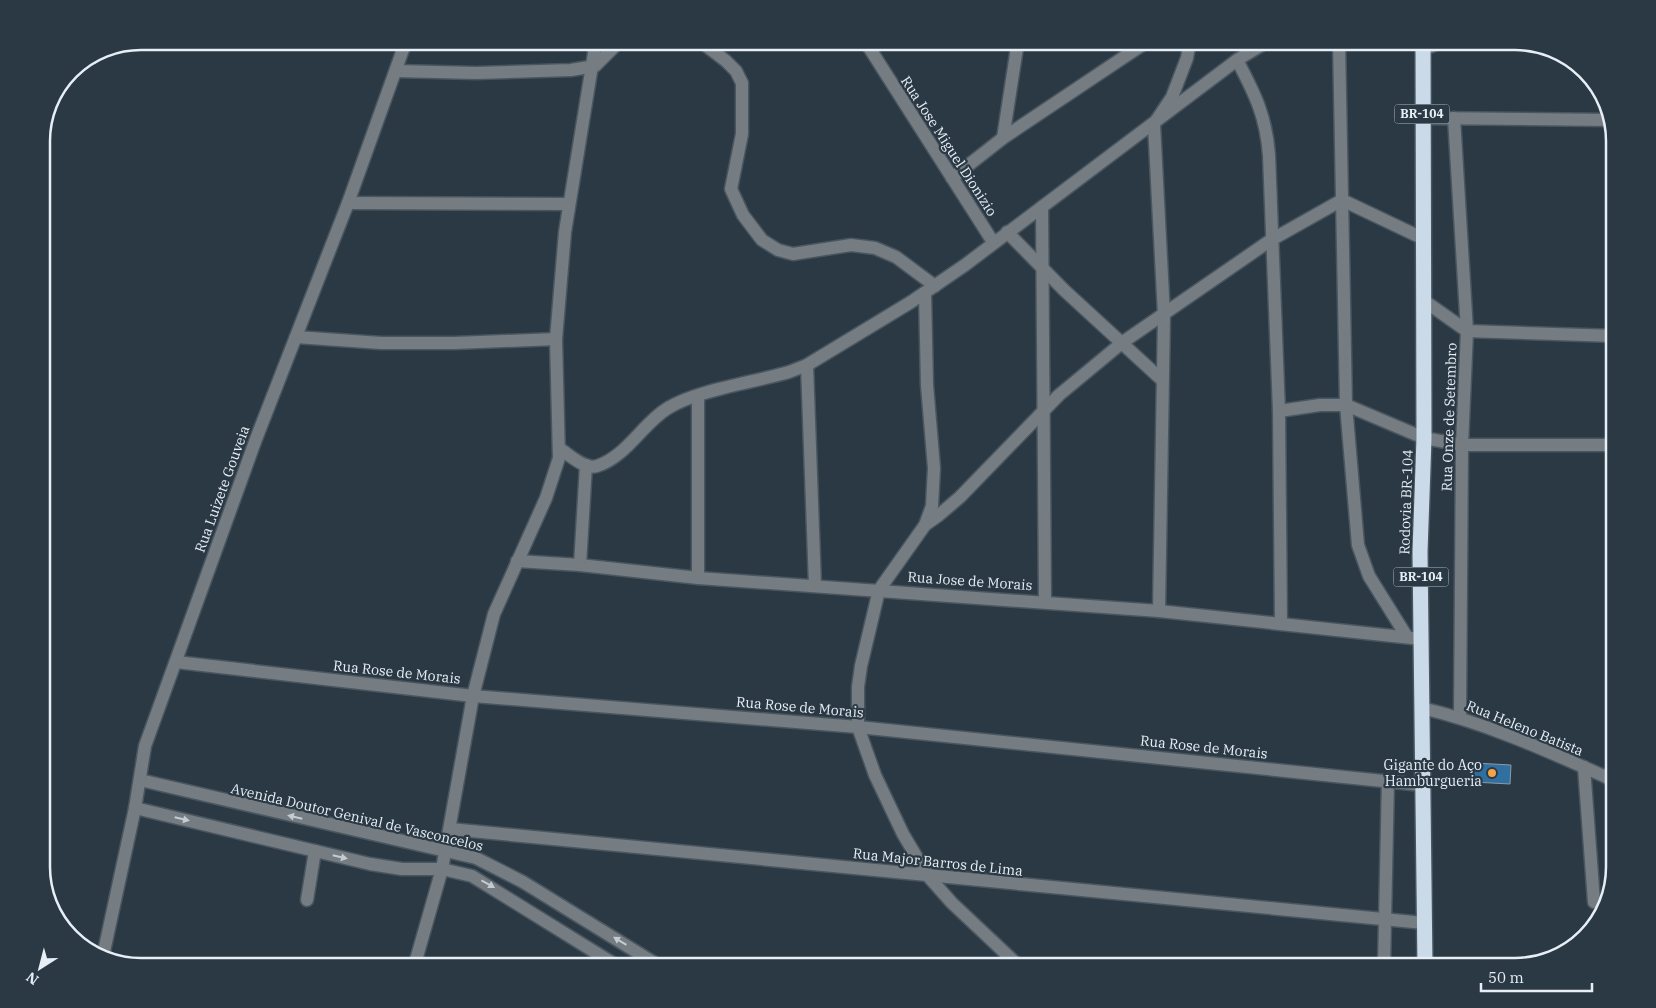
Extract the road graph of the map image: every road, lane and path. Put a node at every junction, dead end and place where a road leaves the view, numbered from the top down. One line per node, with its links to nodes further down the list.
1 (403, 50): 14 (street, Rua Luizete Gouveia)
2 (594, 50): 13 (street)
3 (612, 50): 13 (street)
4 (712, 50): 30 (street)
5 (871, 50): 20 (street, Rua Jose Miguel Dionizio)
6 (1017, 50): 19 (street)
7 (1135, 50): 19 (street)
8 (1188, 50): 18 (street)
9 (1253, 50): 12 (street)
10 (1340, 50): 21 (street)
11 (1423, 50): 15 (highway, BR-104)
12 (1237, 60): 18 (street); 27 (street)
13 (591, 68): 14 (street); 23 (street)
14 (396, 71): 22 (street, Rua Luizete Gouveia)
15 (1422, 118): 16 (street); 26 (highway, Rodovia BR-104 / BR-104)
16 (1454, 118): 17 (street); 33 (street, Rua Onze de Setembro)
17 (1603, 120)
18 (1154, 124): 24 (street); 32 (street)
19 (1003, 138): 20 (street)
20 (952, 178): 28 (street, Rua Jose Miguel Dionizio)
21 (1342, 200): 26 (street); 27 (street); 41 (street)
22 (348, 203): 23 (street); 35 (street, Rua Luizete Gouveia)
23 (569, 204): 36 (street)
24 (1042, 207): 25 (street); 29 (street)
25 (1007, 232): 28 (street); 29 (street)
26 (1422, 238): 31 (highway, Rodovia BR-104 / BR-104)
27 (1271, 240): 32 (street); 43 (street)
28 (993, 242): 30 (street)
29 (1042, 267): 37 (street); 42 (street)
30 (930, 289): 38 (street); 49 (street)
31 (1423, 300): 33 (street); 44 (highway, Rodovia BR-104 / BR-104)
32 (1164, 315): 37 (street); 39 (street)
33 (1467, 330): 34 (street); 45 (street, Rua Onze de Setembro)
34 (1606, 336)
35 (296, 337): 36 (street); 59 (street, Rua Luizete Gouveia)
36 (556, 339): 47 (street)
37 (1123, 342): 39 (street); 42 (street)
38 (807, 365): 40 (street); 53 (street)
39 (1162, 380): 56 (street)
40 (698, 396): 48 (street); 52 (street)
41 (1346, 405): 43 (street); 44 (street); 58 (street)
42 (1044, 409): 49 (street); 55 (street)
43 (1279, 411): 57 (street)
44 (1424, 438): 45 (street); 58 (highway, Rodovia BR-104 / BR-104)
45 (1462, 444): 46 (street); 62 (street, Rua Onze de Setembro)
46 (1606, 445)
47 (560, 449): 48 (street); 50 (street)
48 (586, 465): 51 (street)
49 (925, 525): 54 (street)
50 (517, 561): 51 (street, Rua Jose de Morais); 60 (street)
51 (580, 564): 52 (street, Rua Jose de Morais)
52 (698, 578): 53 (street, Rua Jose de Morais)
53 (815, 585): 54 (street, Rua Jose de Morais)
54 (878, 590): 55 (street, Rua Jose de Morais); 63 (street)
55 (1045, 602): 56 (street, Rua Jose de Morais)
56 (1159, 611): 57 (street, Rua Jose de Morais)
57 (1281, 624): 58 (street, Rua Jose de Morais)
58 (1414, 638): 61 (highway, Rodovia BR-104 / BR-104)
59 (176, 662): 60 (street, Rua Rose de Morais); 66 (street, Rua Luizete Gouveia)
60 (473, 696): 63 (street, Rua Rose de Morais); 70 (street)
61 (1422, 708): 62 (street, Rua Heleno Batista); 68 (highway, Rodovia BR-104 / BR-104)
62 (1460, 717): 64 (street, Rua Heleno Batista)
63 (858, 727): 67 (street, Rua Rose de Morais); 74 (street)
64 (1584, 767): 65 (street, Rua Heleno Batista); 76 (street)
65 (1606, 777)
66 (140, 780): 69 (street, Rua Luizete Gouveia); 72 (street, Avenida Doutor Genival de Vasconcelos, one-way to 66)
67 (1388, 780): 68 (street, Rua Rose de Morais); 77 (street)
68 (1422, 785): 78 (highway, Rodovia BR-104 / BR-104)
69 (135, 808): 71 (street, one-way to 71); 79 (street, Rua Luizete Gouveia)
70 (450, 829): 72 (street); 74 (street, Rua Major Barros de Lima)
71 (315, 851): 73 (street, one-way to 73); 75 (street)
72 (445, 851): 73 (street); 82 (street, Avenida Doutor Genival de Vasconcelos, one-way to 72)
73 (442, 869): 80 (street); 81 (street, one-way to 81)
74 (928, 876): 77 (street, Rua Major Barros de Lima); 83 (street)
75 (307, 900)
76 (1594, 902)
77 (1384, 920): 78 (street, Rua Major Barros de Lima); 84 (street)
78 (1424, 923): 85 (highway, Rodovia BR-104 / BR-104)
79 (104, 950)
80 (417, 958)
81 (605, 958)
82 (647, 958)
83 (1010, 958)
84 (1384, 958)
85 (1425, 958)

